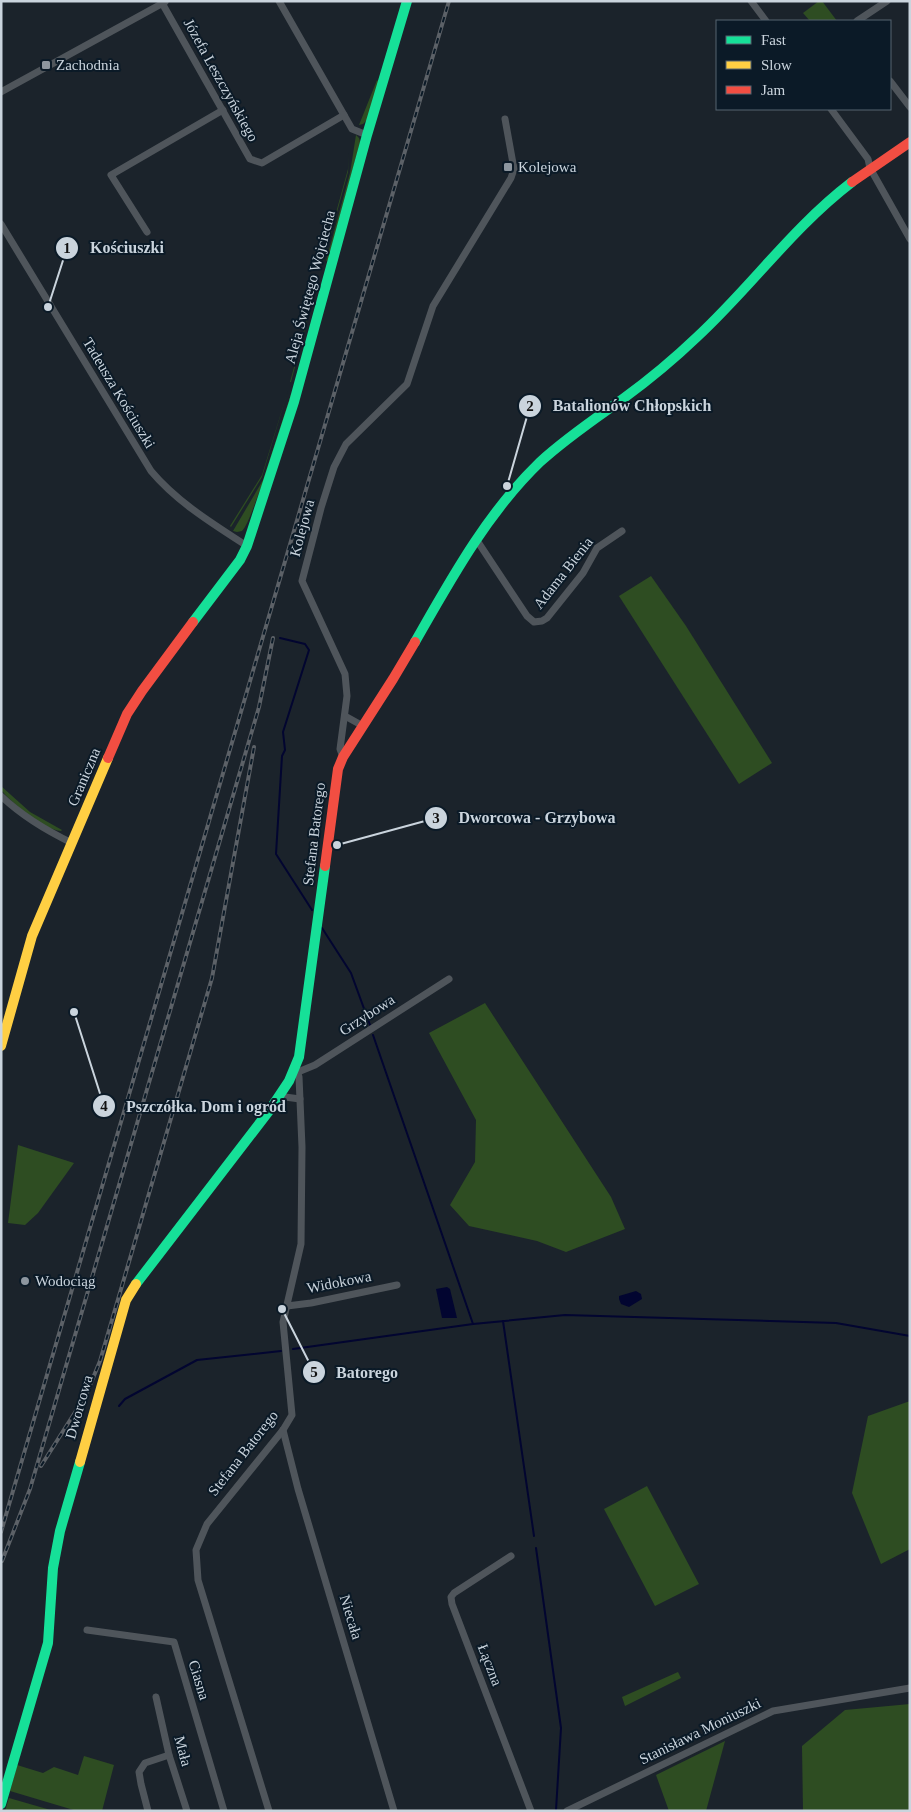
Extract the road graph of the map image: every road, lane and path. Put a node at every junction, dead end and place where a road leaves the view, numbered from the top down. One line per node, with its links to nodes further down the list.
1 (279, 1): 15 (street)
2 (407, 1): 9 (street, Aleja Świętego Wojciecha)
3 (414, 1): 9 (street, Aleja Świętego Wojciecha)
4 (751, 1): 7 (street)
5 (886, 1): 8 (street)
6 (160, 3): 11 (street); 13 (street, Józefa Leszczyńskiego)
7 (765, 20)
8 (858, 20)
9 (398, 34): 17 (street, Aleja Świętego Wojciecha)
10 (891, 82): 12 (street)
11 (1, 92)
12 (910, 107)
13 (223, 110): 15 (street, Józefa Leszczyńskiego); 21 (street)
14 (832, 110): 19 (street)
15 (344, 115): 17 (street)
16 (505, 119): 27 (street, Kolejowa)
17 (366, 135): 26 (street, Aleja Świętego Wojciecha)
18 (910, 142): 19 (street)
19 (870, 168): 23 (street); 25 (street)
20 (1, 224): 22 (street, Tadeusza Kościuszki)
21 (147, 232)
22 (4, 236): 26 (street, Tadeusza Kościuszki)
23 (910, 239)
24 (622, 531): 25 (street, Adama Bienia)
25 (476, 539): 29 (street)
26 (247, 546): 32 (street, Graniczna)
27 (302, 581): 28 (street, Stefana Batorego)
28 (344, 716): 29 (street); 30 (street, Stefana Batorego)
29 (363, 726): 30 (street)
30 (342, 757): 35 (street, Stefana Batorego)
31 (1, 796): 32 (street)
32 (72, 842): 34 (street, Graniczna)
33 (449, 979): 35 (street, Grzybowa)
34 (1, 1046)
35 (297, 1069): 36 (street, Dworcowa); 37 (street, Stefana Batorego)
36 (278, 1099): 37 (street); 46 (street, Dworcowa)
37 (300, 1099): 39 (street, Stefana Batorego)
38 (397, 1285): 39 (street, Widokowa)
39 (287, 1306): 40 (street, Stefana Batorego)
40 (283, 1430): 50 (street, Stefana Batorego); 51 (street, Niecała)
41 (511, 1556): 52 (street, Łączna)
42 (87, 1630): 49 (street, Ciasna)
43 (910, 1688): 53 (street, Stanisława Moniuszki)
44 (156, 1697): 45 (street, Mała)
45 (169, 1755): 47 (street); 48 (street, Mała)
46 (1, 1804)
47 (148, 1811)
48 (187, 1811)
49 (224, 1811)
50 (269, 1811)
51 (394, 1811)
52 (531, 1811)
53 (567, 1811)

